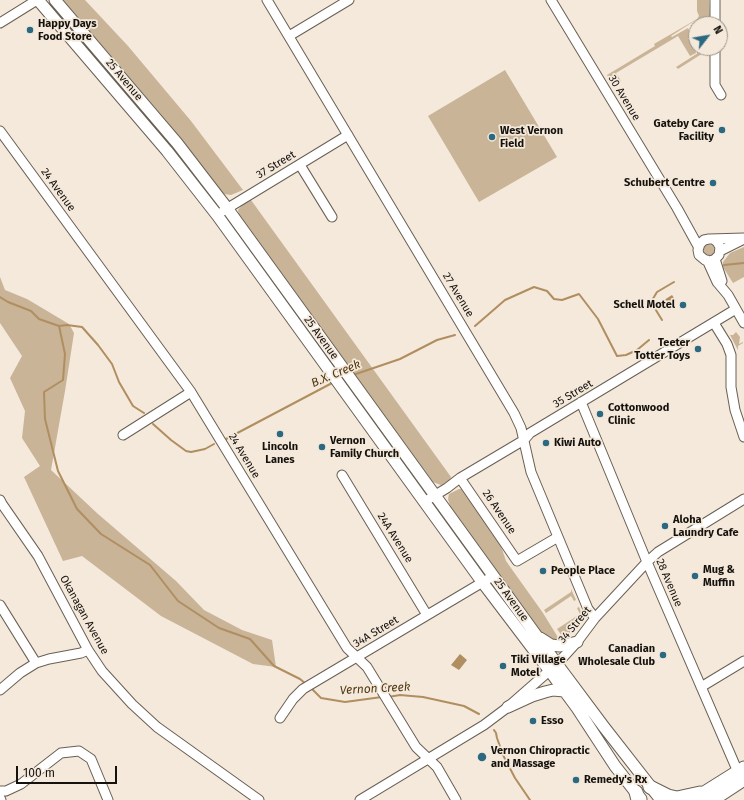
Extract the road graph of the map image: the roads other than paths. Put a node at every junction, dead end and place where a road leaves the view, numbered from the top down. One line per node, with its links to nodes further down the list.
1 (37, 0): 8 (street); 16 (main road, 25 Avenue)
2 (55, 0): 15 (main road, 25 Avenue)
3 (267, 0): 9 (street, 27 Avenue)
4 (349, 0): 9 (street)
5 (715, 0): 7 (street)
6 (555, 1): 19 (street, 30 Avenue)
7 (714, 16)
8 (0, 23)
9 (289, 36): 13 (street, 27 Avenue)
10 (715, 56): 11 (street)
11 (721, 95)
12 (0, 131): 24 (street, 24 Avenue)
13 (348, 135): 14 (street, 37 Street); 28 (street, 27 Avenue)
14 (300, 165): 15 (street, 37 Street); 17 (street)
15 (227, 208): 16 (street, 37 Street); 31 (main road, 25 Avenue)
16 (217, 215): 34 (main road, 25 Avenue)
17 (332, 217)
18 (744, 238): 19 (street); 20 (street)
19 (705, 242): 20 (street); 20 (street)
20 (714, 257): 21 (street)
21 (736, 309): 22 (street); 23 (street, 35 Street)
22 (744, 322)
23 (714, 323): 25 (street, 35 Street); 27 (street)
24 (191, 392): 26 (street); 45 (street, 24 Avenue)
25 (581, 402): 28 (street, 35 Street); 36 (street, 28 Avenue)
26 (122, 434)
27 (744, 437)
28 (524, 440): 30 (street, 35 Street); 35 (street, 27 Avenue)
29 (342, 475): 40 (street, 24A Avenue)
30 (460, 478): 31 (street, 35 Street); 35 (street, 26 Avenue)
31 (435, 496): 34 (street, 35 Street); 37 (main road, 25 Avenue)
32 (744, 499): 36 (street, 34 Street)
33 (0, 500): 44 (street, Okanagan Avenue)
34 (424, 502): 38 (main road, 25 Avenue)
35 (558, 537): 41 (street, 27 Avenue)
36 (647, 562): 41 (street, 34 Street); 49 (street, 28 Avenue)
37 (493, 576): 38 (street, 34A Street); 42 (main road, 25 Avenue)
38 (483, 583): 40 (street, 34A Street); 48 (main road, 25 Avenue)
39 (0, 605): 47 (street)
40 (427, 615): 45 (street, 34A Street)
41 (595, 618): 43 (street, 34 Street)
42 (536, 635): 43 (main road); 48 (main road, 25 Avenue)
43 (577, 642): 48 (street, 34 Street)
44 (88, 650): 47 (street); 61 (street, Okanagan Avenue)
45 (356, 658): 53 (street, 34A Street); 54 (street, 24 Avenue)
46 (744, 661): 49 (street)
47 (36, 663): 50 (street)
48 (553, 667): 51 (main road, 25 Avenue); 52 (street, 34 Street); 56 (main road, 25 Avenue)
49 (701, 687): 55 (street, 28 Avenue)
50 (0, 690)
51 (564, 691): 52 (main road); 59 (main road, 25 Avenue)
52 (508, 707): 54 (street, 34 Street)
53 (280, 718)
54 (429, 760): 62 (street, 34 Street); 63 (street, 24 Avenue)
55 (742, 773): 58 (highway)
56 (650, 787): 58 (highway); 64 (main road, 25 Avenue)
57 (0, 791): 60 (street)
58 (709, 796): 65 (highway)
59 (638, 797)
60 (108, 800)
61 (259, 800)
62 (360, 800)
63 (456, 800)
64 (661, 800)
65 (693, 800)

